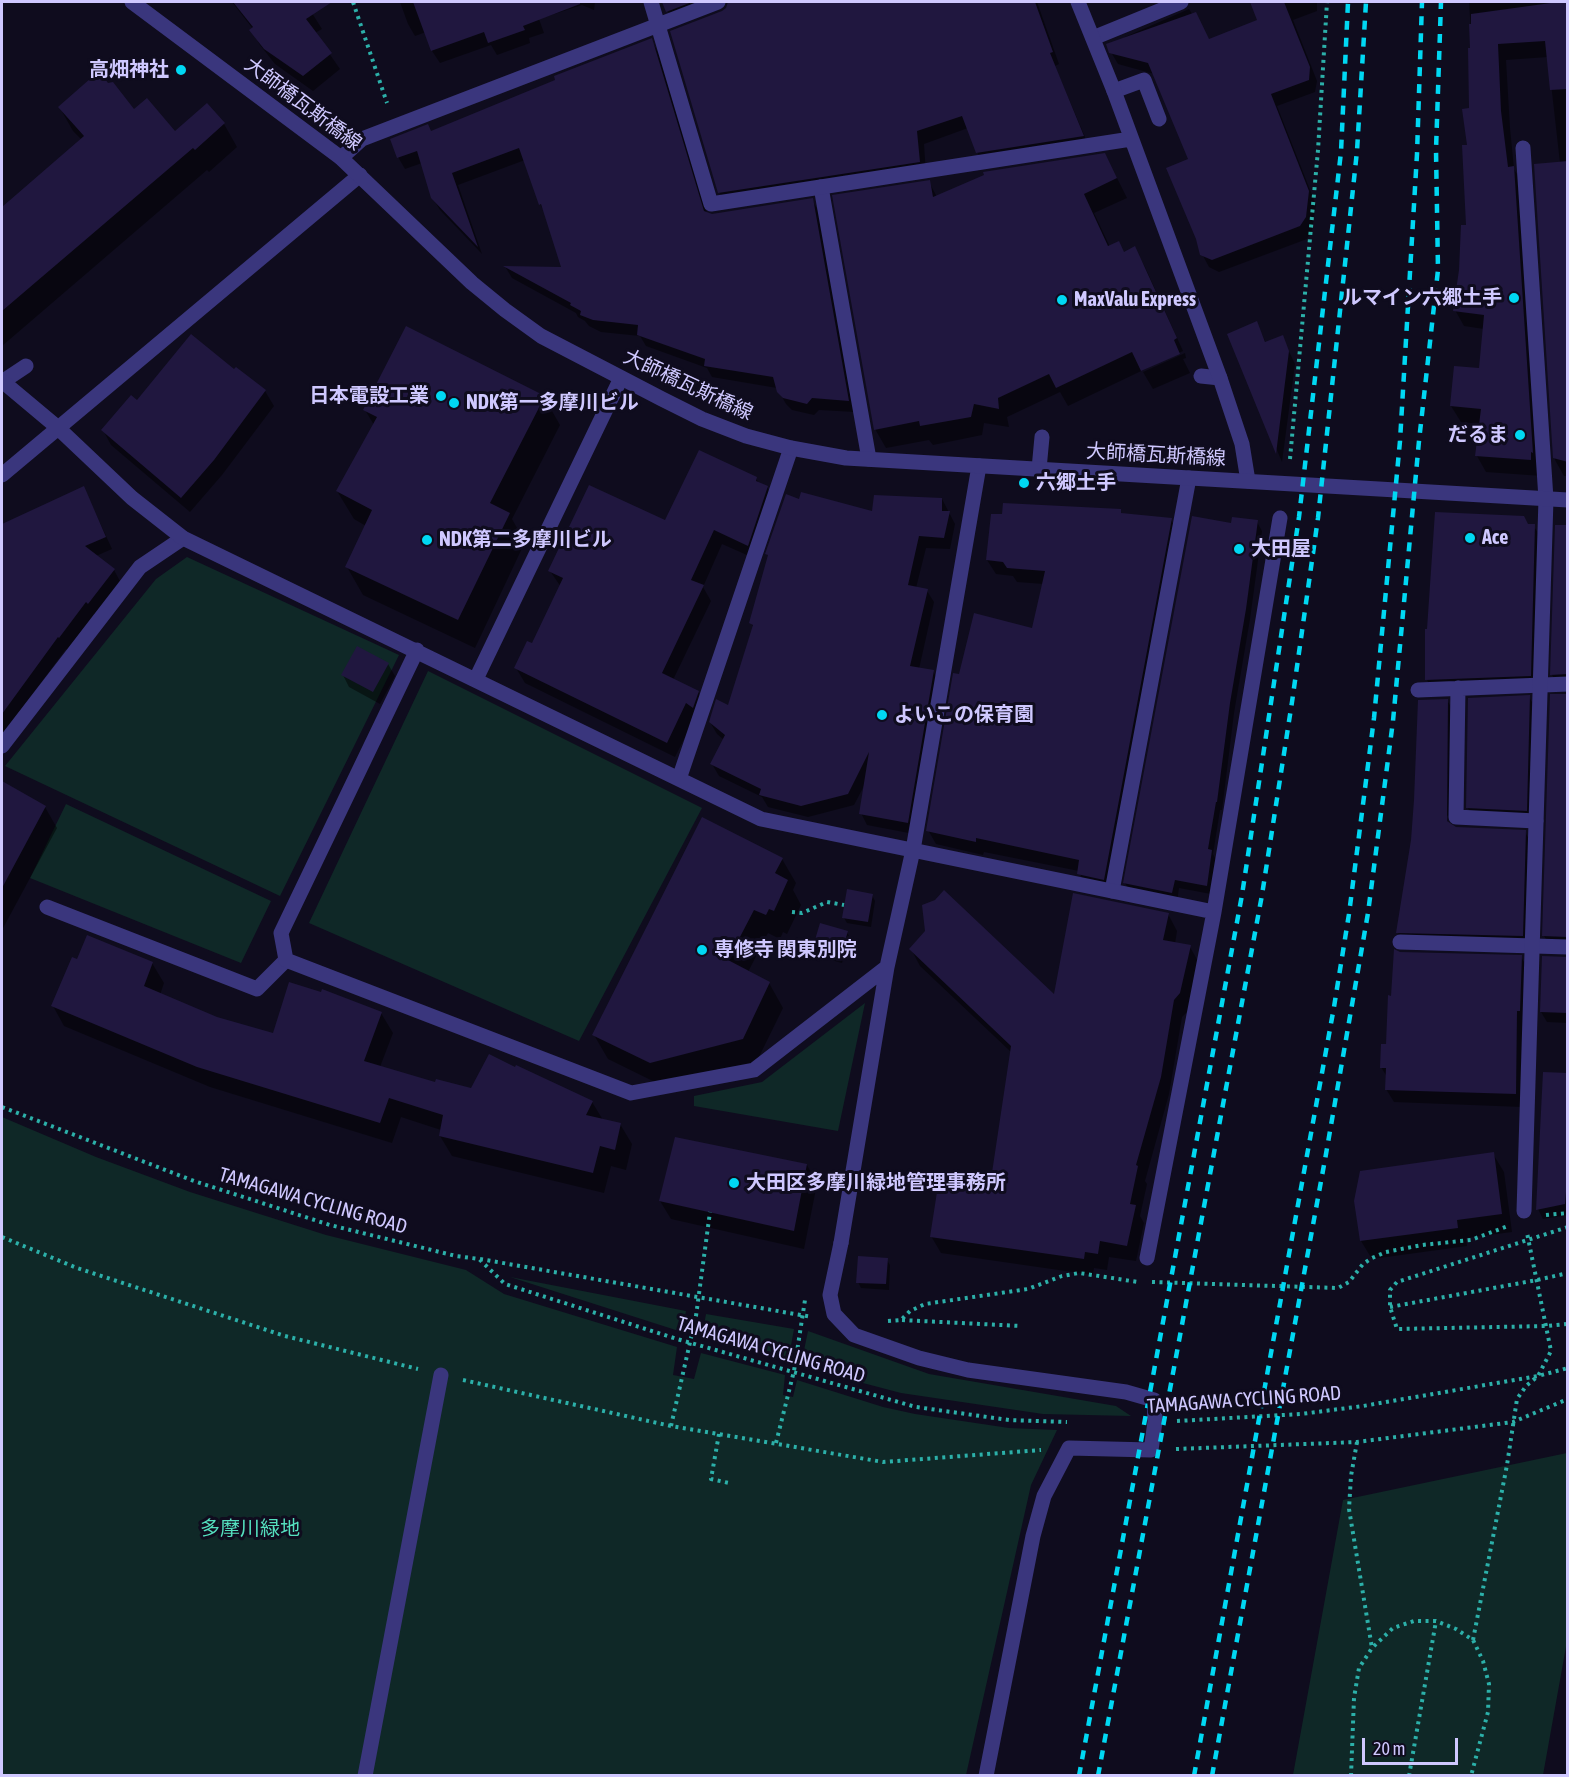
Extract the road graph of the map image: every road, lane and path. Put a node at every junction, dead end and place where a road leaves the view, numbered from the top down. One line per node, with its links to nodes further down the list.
1 (132, 2): 15 (street, 大師橋瓦斯橋線)
2 (353, 2): 12 (path)
3 (651, 2): 8 (street)
4 (718, 2): 8 (street)
5 (1078, 2): 9 (street)
6 (1181, 2): 9 (street)
7 (1327, 2): 27 (path)
8 (657, 25): 12 (street); 17 (street)
9 (1093, 38): 10 (street)
10 (1114, 91): 11 (street); 13 (street)
11 (1159, 118)
12 (395, 126): 15 (street)
13 (1131, 139): 17 (street); 21 (street)
14 (1522, 148): 33 (street)
15 (341, 158): 16 (street, 大師橋瓦斯橋線)
16 (360, 175): 20 (street, 大師橋瓦斯橋線); 23 (street)
17 (821, 187): 26 (street)
18 (26, 366): 22 (street)
19 (1201, 376): 21 (street)
20 (621, 378): 25 (street, 大師橋瓦斯橋線); 38 (street)
21 (1220, 378): 32 (street)
22 (2, 382): 23 (street)
23 (57, 427): 30 (street); 36 (street)
24 (1042, 437): 29 (street)
25 (791, 448): 26 (street, 大師橋瓦斯橋線); 44 (street)
26 (869, 459): 28 (street, 大師橋瓦斯橋線)
27 (1290, 459)
28 (979, 466): 29 (street, 大師橋瓦斯橋線); 46 (street)
29 (1039, 469): 31 (street, 大師橋瓦斯橋線)
30 (2, 475)
31 (1189, 478): 32 (street, 大師橋瓦斯橋線); 47 (street)
32 (1248, 481): 33 (street, 大師橋瓦斯橋線)
33 (1546, 499): 34 (street, 大師橋瓦斯橋線); 40 (street)
34 (1568, 500)
35 (1280, 518): 51 (street)
36 (183, 538): 37 (street); 43 (street)
37 (417, 650): 38 (street); 55 (street)
38 (476, 679): 44 (street)
39 (1568, 684): 40 (street)
40 (1540, 685): 41 (street); 45 (street)
41 (1458, 688): 42 (street); 45 (street)
42 (1418, 690)
43 (2, 746)
44 (679, 779): 46 (street)
45 (1536, 821): 53 (street)
46 (912, 849): 47 (street); 56 (street)
47 (1112, 891): 51 (street)
48 (844, 905): 50 (path)
49 (47, 908): 55 (street)
50 (792, 912)
51 (1214, 912): 64 (street)
52 (1400, 942): 53 (street)
53 (1532, 946): 54 (street); 58 (street)
54 (1568, 947)
55 (286, 960): 56 (street)
56 (887, 967): 84 (street)
57 (2, 1107): 65 (path, TAMAGAWA CYCLING ROAD)
58 (1524, 1211): 71 (path)
59 (710, 1212): 68 (path)
60 (1568, 1227): 63 (path)
61 (1526, 1232): 63 (path)
62 (2, 1237): 80 (path)
63 (1528, 1240): 67 (path); 69 (path)
64 (1147, 1258)
65 (479, 1259): 68 (path); 77 (path, TAMAGAWA CYCLING ROAD)
66 (1568, 1273): 67 (path)
67 (1537, 1280): 69 (path); 75 (path)
68 (699, 1298): 70 (path); 77 (path)
69 (1390, 1307): 75 (path)
70 (811, 1317)
71 (902, 1320): 72 (path); 74 (path)
72 (879, 1321)
73 (1568, 1324): 75 (path)
74 (1020, 1326)
75 (1546, 1326): 81 (path)
76 (800, 1330): 79 (path)
77 (691, 1342): 79 (path, TAMAGAWA CYCLING ROAD); 86 (path)
78 (1568, 1368): 81 (path, TAMAGAWA CYCLING ROAD)
79 (794, 1371): 83 (path, TAMAGAWA CYCLING ROAD); 89 (path)
80 (441, 1375): 86 (path); 96 (street)
81 (1538, 1376): 84 (path, TAMAGAWA CYCLING ROAD); 85 (path)
82 (1568, 1399): 85 (path)
83 (1069, 1422)
84 (1155, 1422): 91 (street)
85 (1513, 1422): 88 (path); 94 (path)
86 (671, 1426): 87 (path)
87 (719, 1434): 89 (path); 92 (path)
88 (1357, 1442): 91 (path); 95 (path)
89 (776, 1443): 90 (path)
90 (1069, 1448): 91 (street); 97 (street)
91 (1151, 1450)
92 (729, 1483)
93 (1436, 1621): 94 (path); 95 (path); 99 (path)
94 (1473, 1640): 100 (path)
95 (1372, 1648): 98 (path)
96 (365, 1776)
97 (986, 1776)
98 (1350, 1776)
99 (1409, 1776)
100 (1471, 1776)

